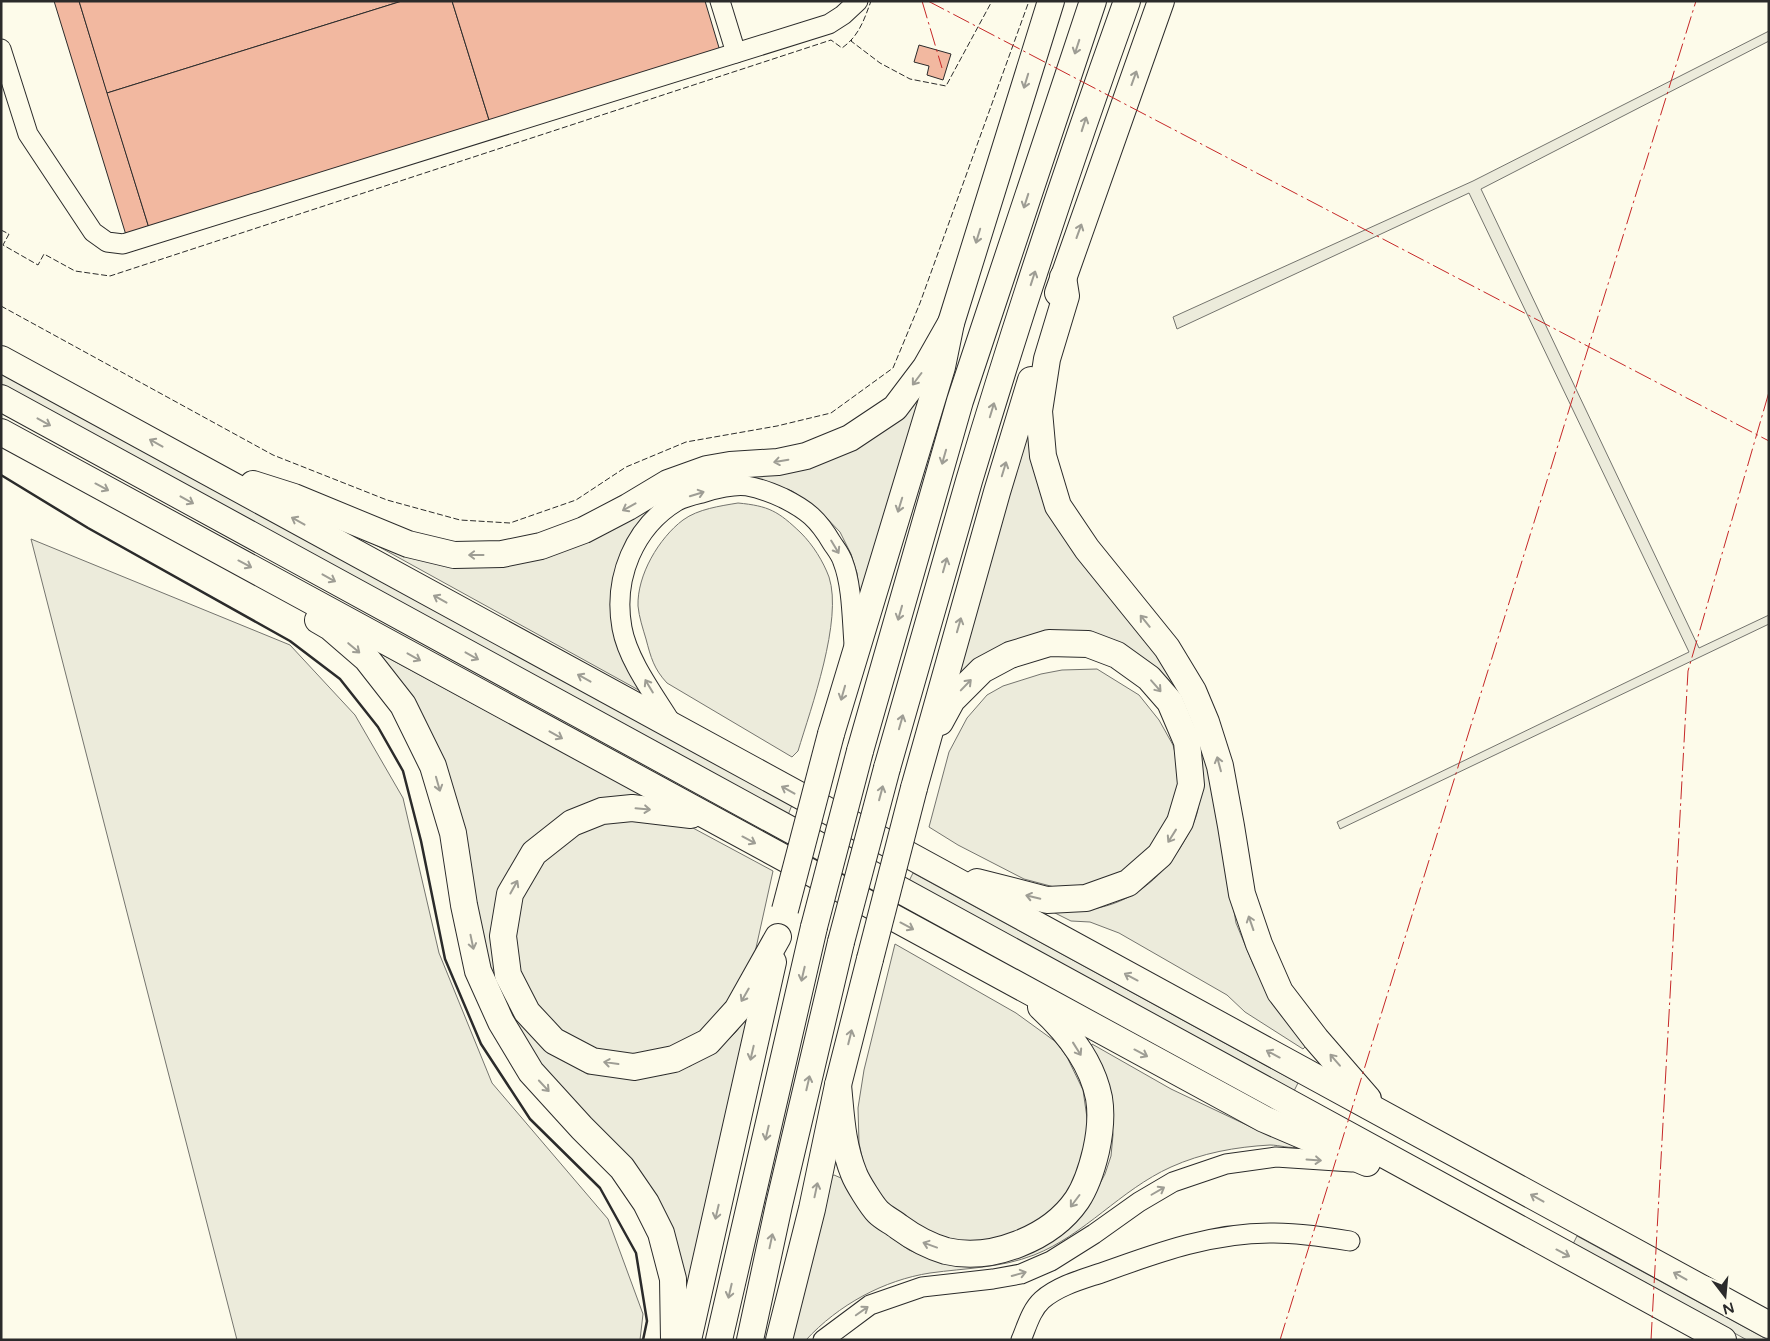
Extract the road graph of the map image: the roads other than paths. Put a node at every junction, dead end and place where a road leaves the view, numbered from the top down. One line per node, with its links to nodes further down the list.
1 (720, 1): 8 (lane)
2 (858, 1): 8 (lane)
3 (1051, 1): 10 (highway, one-way to 10)
4 (1093, 1): 31 (highway, one-way to 31, bridge)
5 (1127, 1): 32 (highway, one-way to 5, bridge)
6 (1161, 1): 9 (highway, one-way to 6)
7 (1, 49): 8 (lane)
8 (736, 53)
9 (1063, 277): 18 (highway, one-way to 9); 24 (highway, one-way to 9)
10 (951, 323): 14 (highway, one-way to 14); 16 (highway, one-way to 16)
11 (1, 359): 14 (highway, one-way to 11)
12 (1, 398): 26 (highway, one-way to 26)
13 (1, 432): 15 (highway, one-way to 15)
14 (199, 467): 17 (highway, one-way to 14)
15 (279, 583): 19 (highway, one-way to 19); 29 (highway, one-way to 29)
16 (855, 652): 17 (lane, one-way to 16); 21 (highway, one-way to 21, bridge)
17 (674, 728): 20 (highway, one-way to 17)
18 (922, 756): 20 (highway, one-way to 20); 23 (highway, one-way to 18, bridge)
19 (706, 817): 21 (highway, one-way to 19); 22 (highway, one-way to 22)
20 (938, 872): 24 (highway, one-way to 20)
21 (778, 938): 30 (highway, one-way to 30)
22 (1021, 988): 23 (highway, one-way to 23); 25 (highway, one-way to 25)
23 (838, 1084): 33 (highway, one-way to 23)
24 (1378, 1111): 28 (highway, one-way to 24)
25 (1366, 1163): 26 (highway); 34 (lane, one-way to 25)
26 (1444, 1188): 36 (highway, one-way to 36)
27 (1350, 1241): 35 (lane)
28 (1769, 1325)
29 (674, 1340)
30 (688, 1340)
31 (719, 1340)
32 (750, 1340)
33 (779, 1340)
34 (823, 1340)
35 (1021, 1340)
36 (1723, 1340)

